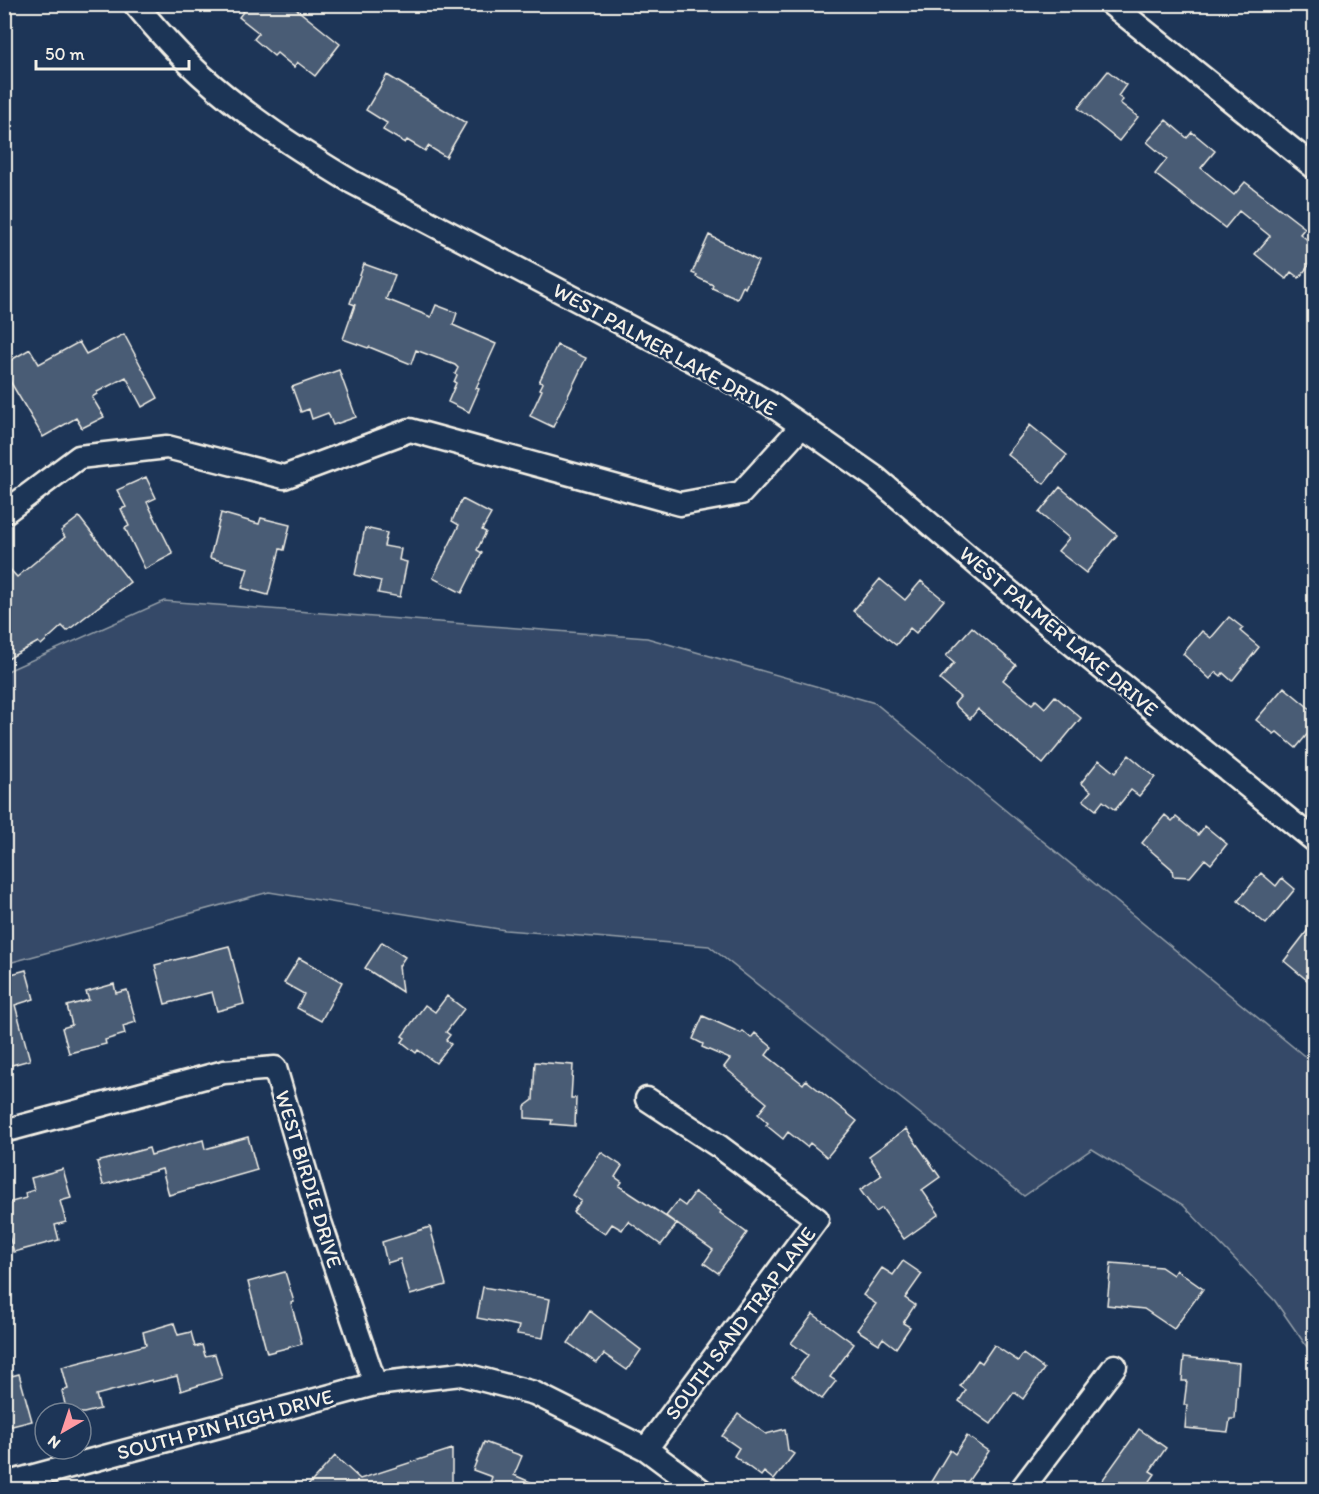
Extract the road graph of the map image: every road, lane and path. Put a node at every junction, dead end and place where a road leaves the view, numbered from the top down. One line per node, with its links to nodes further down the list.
1 (135, 4): 4 (street, WEST PALMER LAKE DRIVE)
2 (1111, 4): 3 (street)
3 (1314, 167)
4 (802, 426): 5 (street); 6 (street, WEST PALMER LAKE DRIVE)
5 (4, 513)
6 (1314, 840)
7 (646, 1099): 11 (street, SOUTH SAND TRAP LANE)
8 (4, 1131): 10 (street, WEST BIRDIE DRIVE)
9 (1115, 1366): 14 (street)
10 (375, 1384): 11 (street, SOUTH PIN HIGH DRIVE); 12 (street, SOUTH PIN HIGH DRIVE)
11 (646, 1449): 13 (street, SOUTH PIN HIGH DRIVE)
12 (4, 1484)
13 (701, 1490)
14 (1021, 1490)

